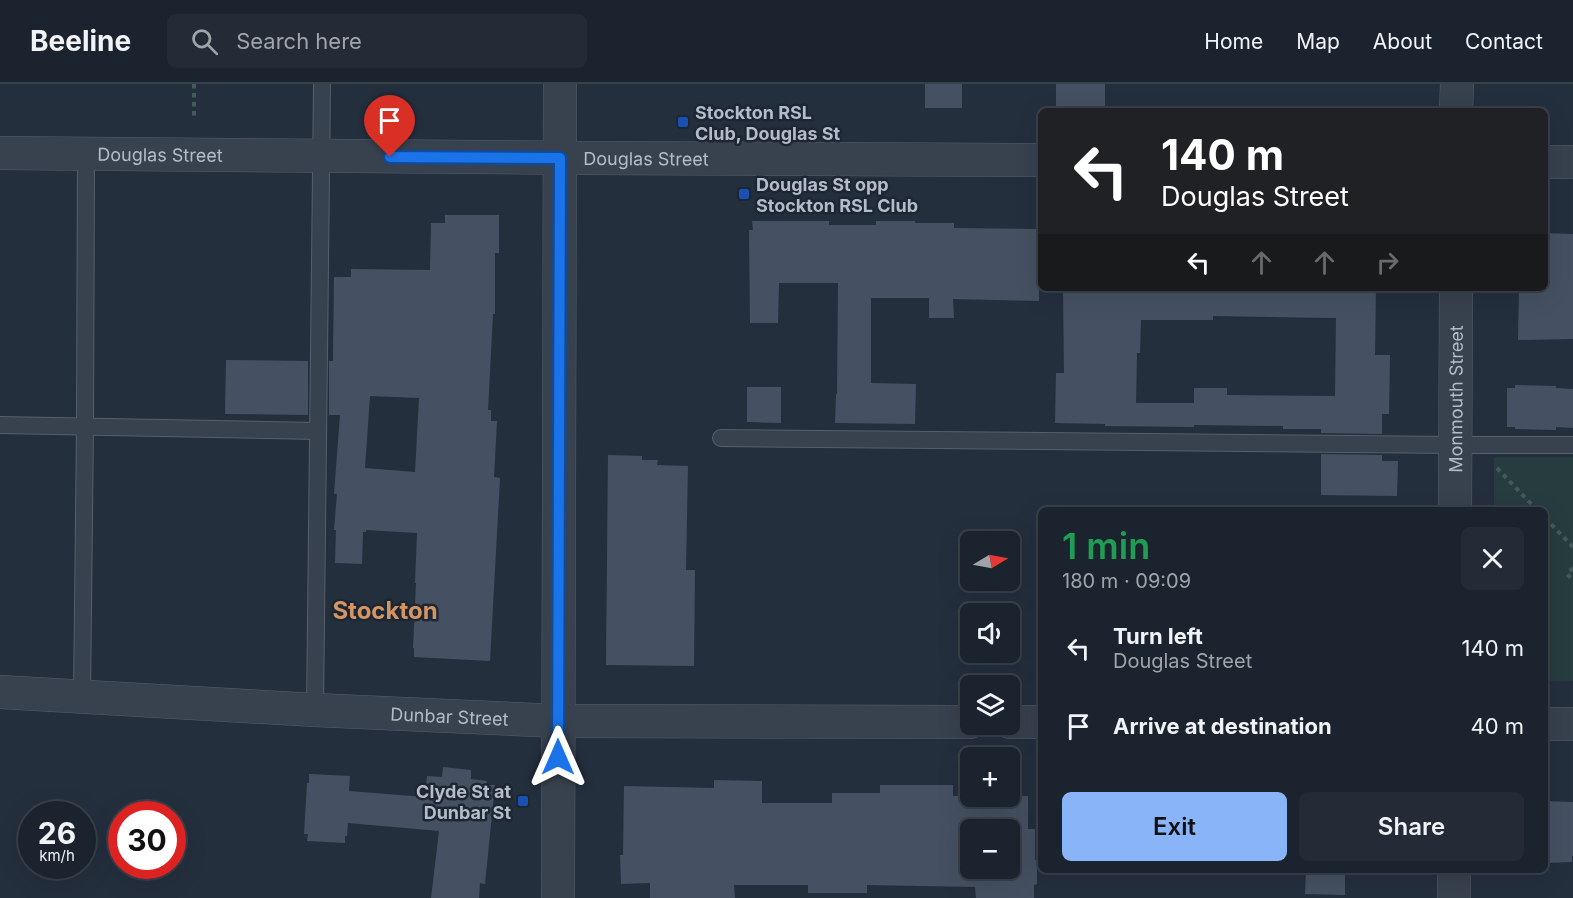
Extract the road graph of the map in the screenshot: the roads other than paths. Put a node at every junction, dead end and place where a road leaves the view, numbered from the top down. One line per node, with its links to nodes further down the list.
1 (322, 84): 7 (lane)
2 (560, 84): 8 (street)
3 (1456, 84): 4 (street)
4 (1456, 108)
5 (0, 153): 6 (street, Douglas Street)
6 (86, 154): 7 (street, Douglas Street); 14 (lane)
7 (321, 156): 8 (street, Douglas Street); 15 (lane)
8 (560, 158): 9 (street, Douglas Street); 23 (street)
9 (1038, 160)
10 (1548, 162): 11 (street)
11 (1573, 162)
12 (1456, 291): 17 (street, Monmouth Street)
13 (0, 425): 14 (lane)
14 (85, 427): 15 (lane); 21 (lane)
15 (318, 431): 22 (lane)
16 (721, 438): 17 (lane)
17 (1455, 445): 18 (lane); 19 (street, Monmouth Street)
18 (1573, 445)
19 (1455, 507)
20 (0, 692): 21 (street, Dunbar Street)
21 (82, 696): 22 (street, Dunbar Street)
22 (315, 710): 23 (street, Dunbar Street)
23 (558, 721): 24 (street, Dunbar Street); 30 (street)
24 (960, 722)
25 (1020, 722): 26 (street)
26 (1038, 722)
27 (1548, 724): 28 (street)
28 (1573, 724)
29 (1454, 873): 31 (street)
30 (558, 898)
31 (1454, 898)

